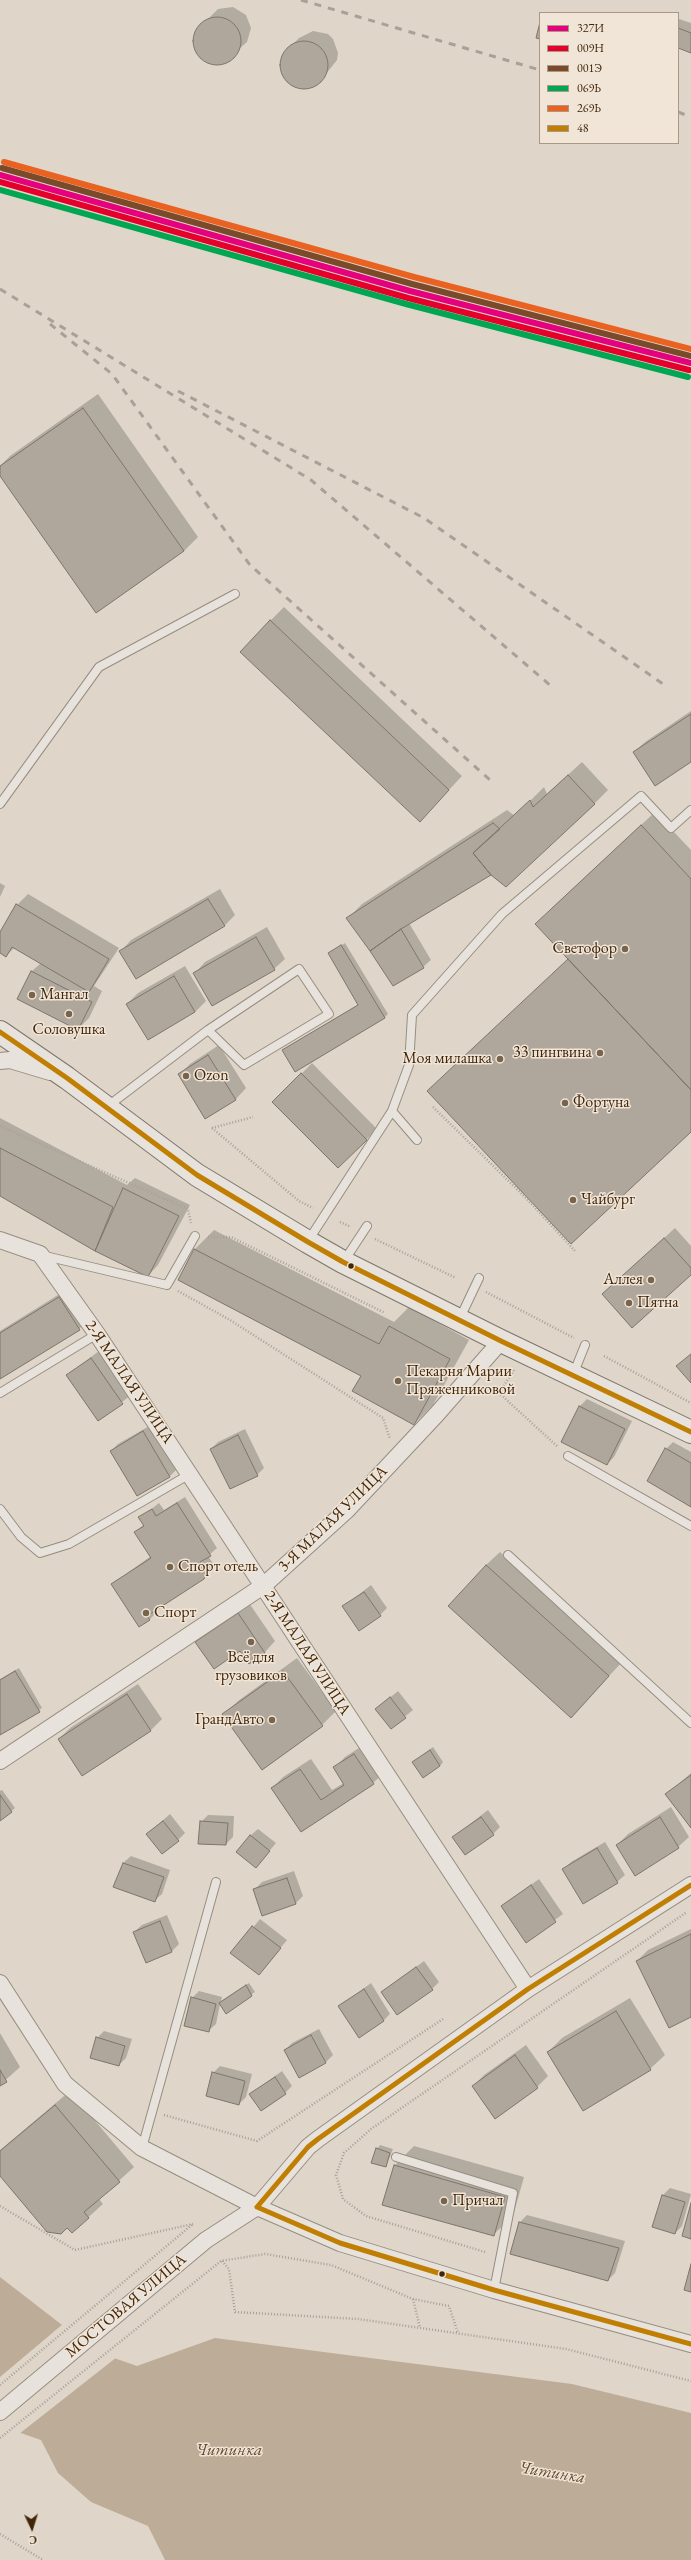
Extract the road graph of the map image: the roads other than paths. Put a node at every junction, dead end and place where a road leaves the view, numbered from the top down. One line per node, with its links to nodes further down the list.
1 (235, 594): 2 (lane)
2 (0, 804)
3 (691, 810): 9 (lane)
4 (208, 1030): 4 (lane); 8 (lane)
5 (0, 1032): 7 (street)
6 (0, 1061): 7 (street)
7 (67, 1078): 8 (street)
8 (106, 1108): 14 (street)
9 (392, 1111): 10 (lane); 14 (lane)
10 (417, 1140)
11 (367, 1226): 16 (lane)
12 (195, 1236): 15 (lane)
13 (0, 1240): 15 (street)
14 (308, 1242): 16 (street)
15 (40, 1254): 19 (street, 2-Я МАЛАЯ УЛИЦА)
16 (343, 1262): 18 (street)
17 (479, 1278): 18 (lane)
18 (460, 1318): 20 (street)
19 (97, 1334): 23 (lane); 26 (street, 2-Я МАЛАЯ УЛИЦА)
20 (501, 1341): 22 (street); 30 (street, 3-Я МАЛАЯ УЛИЦА)
21 (581, 1343): 22 (lane)
22 (573, 1375): 24 (street)
23 (0, 1393)
24 (691, 1432)
25 (568, 1456): 28 (lane)
26 (190, 1474): 27 (lane); 30 (street, 2-Я МАЛАЯ УЛИЦА)
27 (0, 1509)
28 (691, 1526)
29 (508, 1555): 31 (lane)
30 (263, 1586): 32 (street, 3-Я МАЛАЯ УЛИЦА); 36 (street, 2-Я МАЛАЯ УЛИЦА)
31 (691, 1723)
32 (0, 1761)
33 (216, 1882): 37 (lane)
34 (689, 1888): 36 (street, МОСТОВАЯ УЛИЦА)
35 (0, 1983): 37 (street)
36 (528, 1989): 39 (street, МОСТОВАЯ УЛИЦА)
37 (142, 2148): 39 (street)
38 (396, 2157): 40 (lane)
39 (258, 2207): 40 (street); 42 (street, МОСТОВАЯ УЛИЦА)
40 (494, 2290): 41 (street)
41 (691, 2344)
42 (0, 2412)

